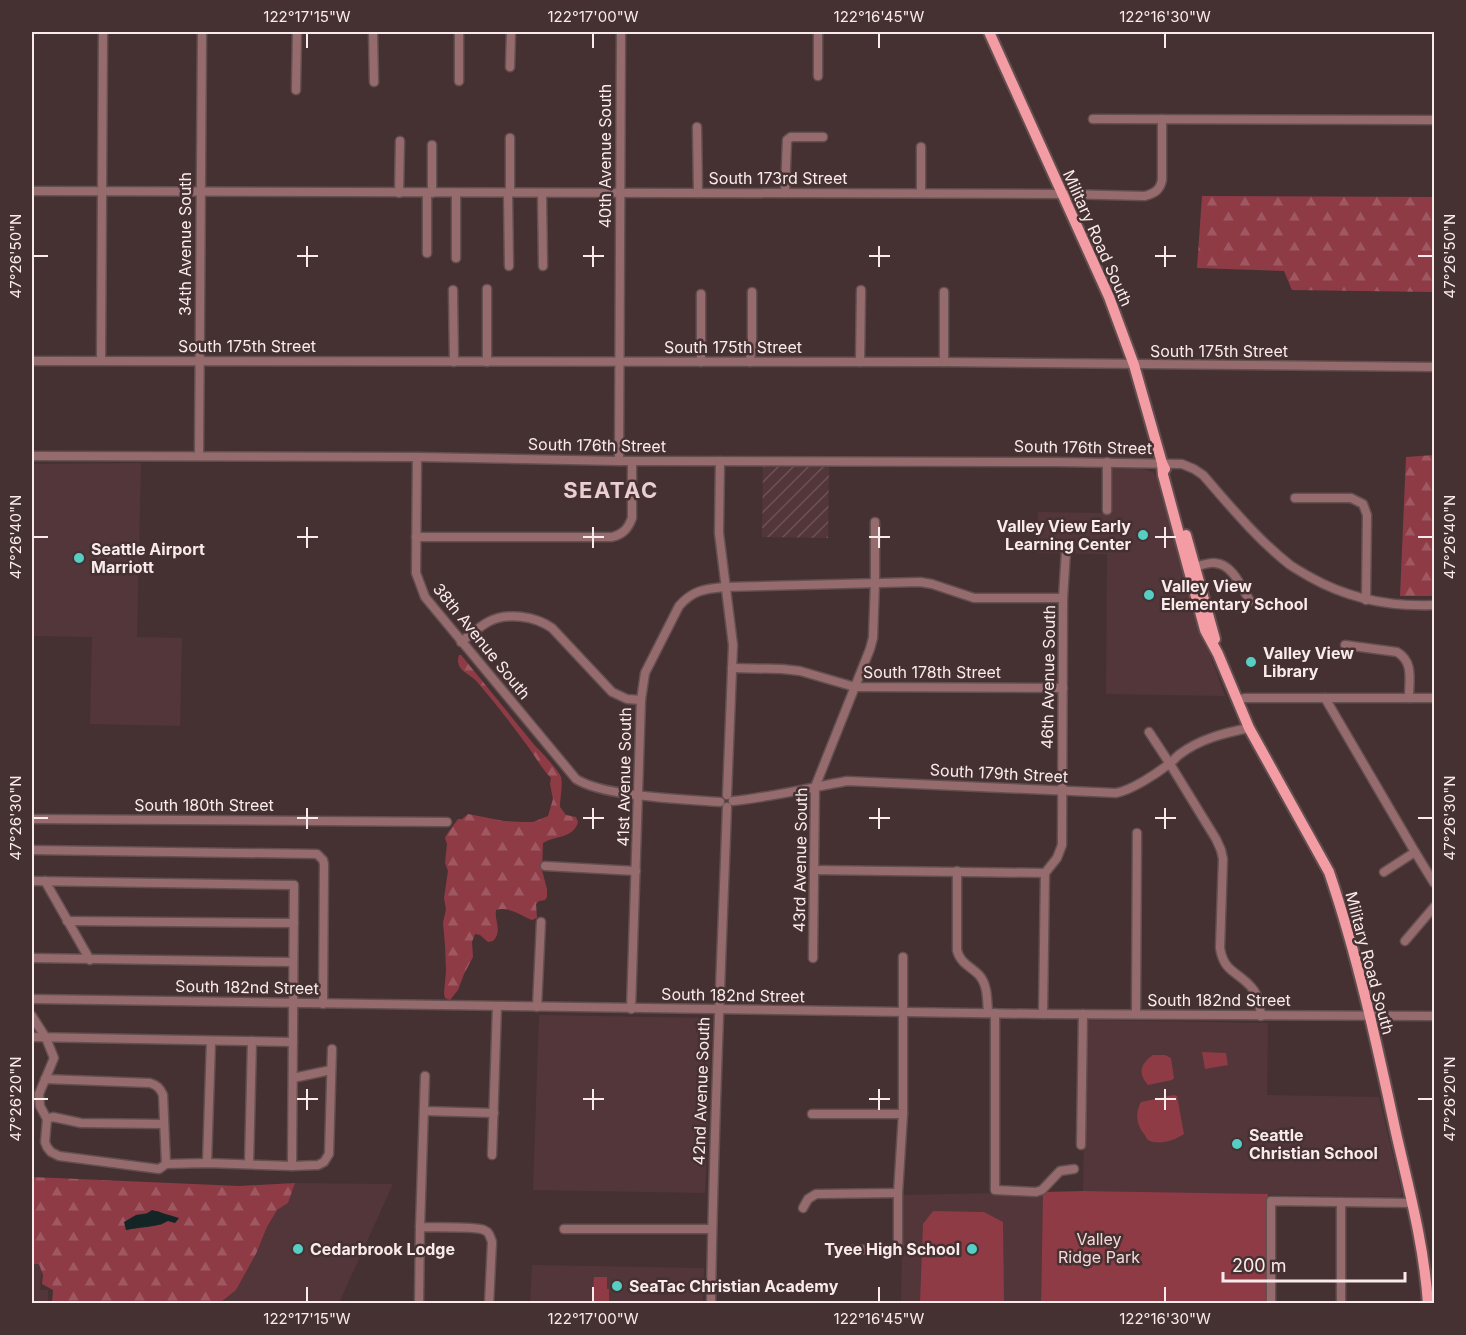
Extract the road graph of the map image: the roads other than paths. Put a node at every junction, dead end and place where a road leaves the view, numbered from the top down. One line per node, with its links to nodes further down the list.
1 (103, 32): 25 (street)
2 (202, 32): 26 (street, 34th Avenue South)
3 (297, 32): 14 (street)
4 (373, 32): 13 (street)
5 (459, 32): 12 (street)
6 (511, 32): 10 (street)
7 (621, 32): 32 (street, 40th Avenue South)
8 (818, 32): 11 (street)
9 (989, 32): 36 (main road, Military Road South)
10 (510, 67)
11 (818, 76)
12 (459, 81)
13 (374, 82)
14 (296, 90)
15 (1094, 119): 16 (street)
16 (1162, 119): 17 (street); 36 (street, South 173rd Street)
17 (1434, 120)
18 (698, 127): 33 (street)
19 (823, 137): 34 (street)
20 (510, 138): 27 (street)
21 (400, 141): 28 (street)
22 (432, 145): 29 (street)
23 (921, 147): 35 (street)
24 (32, 191): 25 (street, South 173rd Street)
25 (101, 191): 26 (street, South 173rd Street); 47 (street)
26 (200, 191): 28 (street, South 173rd Street); 49 (street, 34th Avenue South)
27 (509, 192): 30 (street, South 173rd Street); 31 (street, South 173rd Street); 39 (street)
28 (399, 193): 29 (street, South 173rd Street)
29 (429, 193): 30 (street, South 173rd Street); 37 (street)
30 (456, 193): 38 (street)
31 (542, 193): 32 (street, South 173rd Street); 40 (street)
32 (620, 193): 33 (street, South 173rd Street); 52 (street, 40th Avenue South)
33 (698, 193): 34 (street, South 173rd Street)
34 (785, 193): 35 (street, South 173rd Street)
35 (921, 194): 36 (street, South 173rd Street)
36 (1063, 194): 57 (main road, Military Road South)
37 (427, 253)
38 (456, 258)
39 (508, 266)
40 (543, 266)
41 (487, 289): 51 (street)
42 (453, 290): 50 (street)
43 (861, 290): 55 (street)
44 (752, 292): 54 (street)
45 (944, 292): 56 (street)
46 (701, 294): 53 (street)
47 (101, 360): 48 (street, South 175th Street); 49 (street, South 175th Street)
48 (32, 361)
49 (200, 361): 50 (street, South 175th Street); 60 (street, 34th Avenue South)
50 (454, 362): 51 (street, South 175th Street)
51 (487, 362): 52 (street, South 175th Street)
52 (619, 362): 53 (street, South 175th Street); 62 (street, 40th Avenue South)
53 (701, 362): 54 (street, South 175th Street)
54 (750, 362): 55 (street, South 175th Street)
55 (860, 362): 56 (street, South 175th Street)
56 (944, 363): 57 (street, South 175th Street)
57 (1134, 365): 58 (street, South 175th Street); 66 (main road, Military Road South)
58 (1434, 367)
59 (32, 456): 60 (street, South 176th Street)
60 (199, 456): 61 (street, South 176th Street)
61 (417, 458): 62 (street, South 176th Street); 70 (street, 38th Avenue South)
62 (619, 461): 63 (street, South 176th Street)
63 (632, 461): 64 (street, South 176th Street); 70 (street)
64 (720, 461): 65 (street, South 176th Street); 74 (street, 42nd Avenue South)
65 (1107, 462): 66 (street, South 176th Street); 68 (street)
66 (1162, 463): 72 (main road, Military Road South); 76 (street)
67 (1295, 498): 76 (street)
68 (1107, 510)
69 (875, 522): 73 (street, 43rd Avenue South)
70 (416, 537): 79 (street, 38th Avenue South)
71 (1066, 551): 75 (street, 46th Avenue South)
72 (1192, 568): 77 (street); 88 (main road, Military Road South)
73 (876, 582): 74 (street, 41st Avenue South); 75 (street, 41st Avenue South); 82 (street, 43rd Avenue South)
74 (725, 587): 81 (street, 42nd Avenue South); 87 (street, 41st Avenue South)
75 (1063, 598): 83 (street, 46th Avenue South)
76 (1366, 600): 78 (street)
77 (1250, 601)
78 (1434, 605)
79 (461, 642): 87 (street); 92 (street, 38th Avenue South)
80 (1346, 645): 85 (street)
81 (732, 668): 82 (street, South 178th Street); 96 (street, 42nd Avenue South)
82 (855, 687): 83 (street, South 178th Street); 93 (street, 43rd Avenue South)
83 (1063, 688): 94 (street, 46th Avenue South)
84 (1325, 698): 85 (street); 88 (street); 101 (street)
85 (1409, 698): 86 (street)
86 (1434, 698)
87 (640, 700): 95 (street, 41st Avenue South)
88 (1237, 700): 89 (main road, Military Road South)
89 (1249, 728): 91 (street, South 179th Street); 135 (main road, Military Road South)
90 (1149, 732): 91 (street)
91 (1170, 764): 94 (street, South 179th Street); 134 (street)
92 (584, 784): 95 (street, South 179th Street)
93 (815, 787): 94 (street, South 179th Street); 96 (street, South 179th Street); 103 (street, 43rd Avenue South)
94 (1061, 791): 107 (street, 46th Avenue South)
95 (638, 795): 96 (street, South 179th Street); 104 (street, 41st Avenue South)
96 (727, 801): 127 (street, 42nd Avenue South)
97 (32, 819): 98 (street, South 180th Street)
98 (447, 822)
99 (1137, 833): 132 (street)
100 (32, 850): 123 (street)
101 (1415, 852): 106 (street); 110 (street)
102 (545, 866): 104 (street)
103 (814, 870): 105 (street); 118 (street, 43rd Avenue South)
104 (636, 871): 126 (street, 41st Avenue South)
105 (957, 871): 107 (street); 129 (street)
106 (1384, 872)
107 (1045, 873): 130 (street)
108 (32, 881): 109 (street)
109 (45, 881): 112 (street); 114 (street)
110 (1434, 883)
111 (1434, 907): 115 (street)
112 (67, 921): 114 (street); 119 (street)
113 (541, 922): 125 (street)
114 (294, 923): 120 (street)
115 (1405, 941)
116 (903, 957): 128 (street)
117 (32, 958): 119 (street)
118 (813, 958)
119 (90, 960): 120 (street)
120 (293, 962): 122 (street)
121 (32, 999): 122 (street, South 182nd Street)
122 (293, 1003): 123 (street, South 182nd Street); 141 (street)
123 (323, 1004): 124 (street, South 182nd Street)
124 (497, 1007): 125 (street, South 182nd Street); 149 (street)
125 (537, 1007): 126 (street, South 182nd Street)
126 (631, 1009): 127 (street, South 182nd Street)
127 (719, 1010): 128 (street, South 182nd Street); 167 (street, 42nd Avenue South)
128 (903, 1012): 129 (street, South 182nd Street); 151 (street)
129 (991, 1013): 130 (street, South 182nd Street); 160 (street)
130 (1043, 1014): 131 (street, South 182nd Street)
131 (1083, 1014): 132 (street, South 182nd Street); 154 (street)
132 (1136, 1014): 134 (street, South 182nd Street)
133 (32, 1016): 138 (street)
134 (1261, 1016): 135 (street, South 182nd Street)
135 (1370, 1016): 136 (street, South 182nd Street); 163 (main road, Military Road South)
136 (1434, 1016)
137 (32, 1037): 138 (street)
138 (46, 1038): 139 (street); 146 (street)
139 (212, 1041): 140 (street); 156 (street)
140 (252, 1041): 141 (street); 158 (street)
141 (293, 1042): 145 (street)
142 (332, 1049): 143 (street)
143 (331, 1070): 145 (street); 159 (street)
144 (425, 1076): 148 (street)
145 (293, 1078): 159 (street)
146 (45, 1079): 147 (street); 153 (street)
147 (36, 1089): 152 (street)
148 (424, 1111): 149 (street); 165 (street)
149 (494, 1113): 155 (street)
150 (812, 1114): 151 (street)
151 (903, 1114): 161 (street)
152 (47, 1119): 153 (street); 157 (street)
153 (164, 1124): 157 (street)
154 (1081, 1145)
155 (492, 1155)
156 (207, 1163): 157 (street); 158 (street)
157 (166, 1164)
158 (249, 1164): 159 (street)
159 (292, 1166)
160 (1074, 1169)
161 (898, 1193): 164 (street); 168 (street)
162 (1341, 1202): 163 (street); 172 (street); 173 (street)
163 (1413, 1203): 174 (main road, Military Road South)
164 (804, 1208)
165 (420, 1227): 169 (street); 170 (street)
166 (564, 1229): 167 (street)
167 (712, 1229): 171 (street, 42nd Avenue South)
168 (845, 1250)
169 (419, 1304)
170 (489, 1304)
171 (711, 1304)
172 (1271, 1304)
173 (1341, 1304)
174 (1428, 1304)

